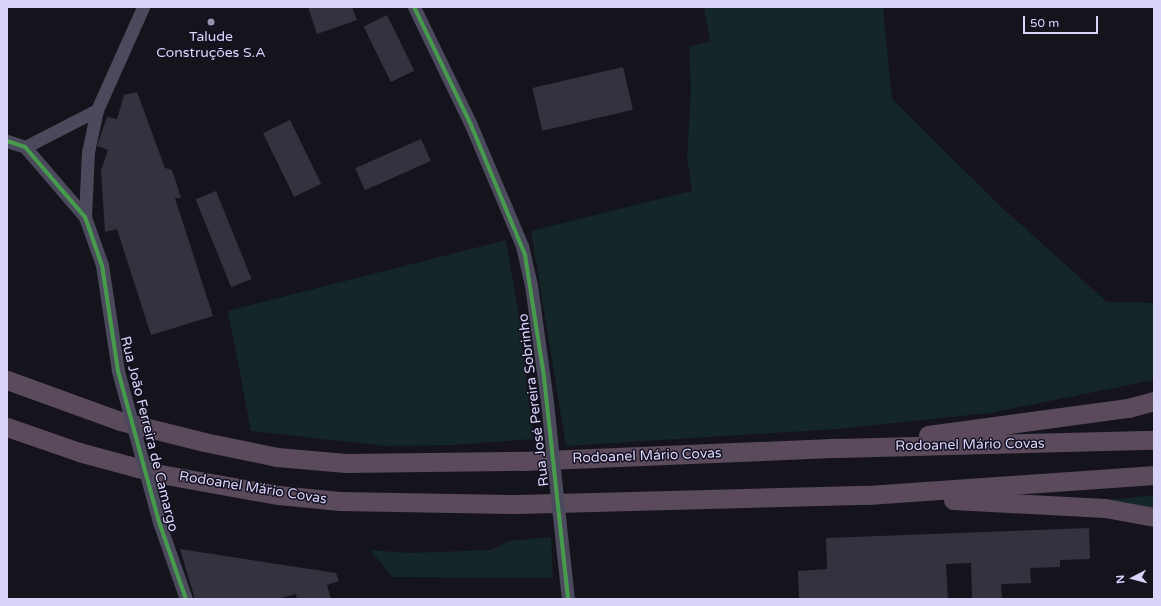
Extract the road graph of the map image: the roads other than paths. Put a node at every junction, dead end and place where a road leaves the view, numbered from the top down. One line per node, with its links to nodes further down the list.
1 (143, 7): 3 (street)
2 (414, 7): 16 (street, Rua José Pereira Sobrinho, bridge)
3 (97, 110): 5 (street); 6 (street)
4 (7, 141): 5 (street)
5 (25, 147): 6 (street, Rua João Ferreira de Camargo)
6 (85, 217): 15 (street, Rua João Ferreira de Camargo, bridge)
7 (7, 380): 11 (highway, Rodoanel Mário Covas)
8 (1154, 401): 11 (highway)
9 (7, 427): 13 (highway, Rodoanel Mário Covas)
10 (1154, 440): 11 (highway, Rodoanel Mário Covas)
11 (838, 448)
12 (1154, 475): 13 (highway, Rodoanel Mário Covas)
13 (868, 495): 14 (highway)
14 (1154, 517)
15 (186, 599)
16 (568, 599)

